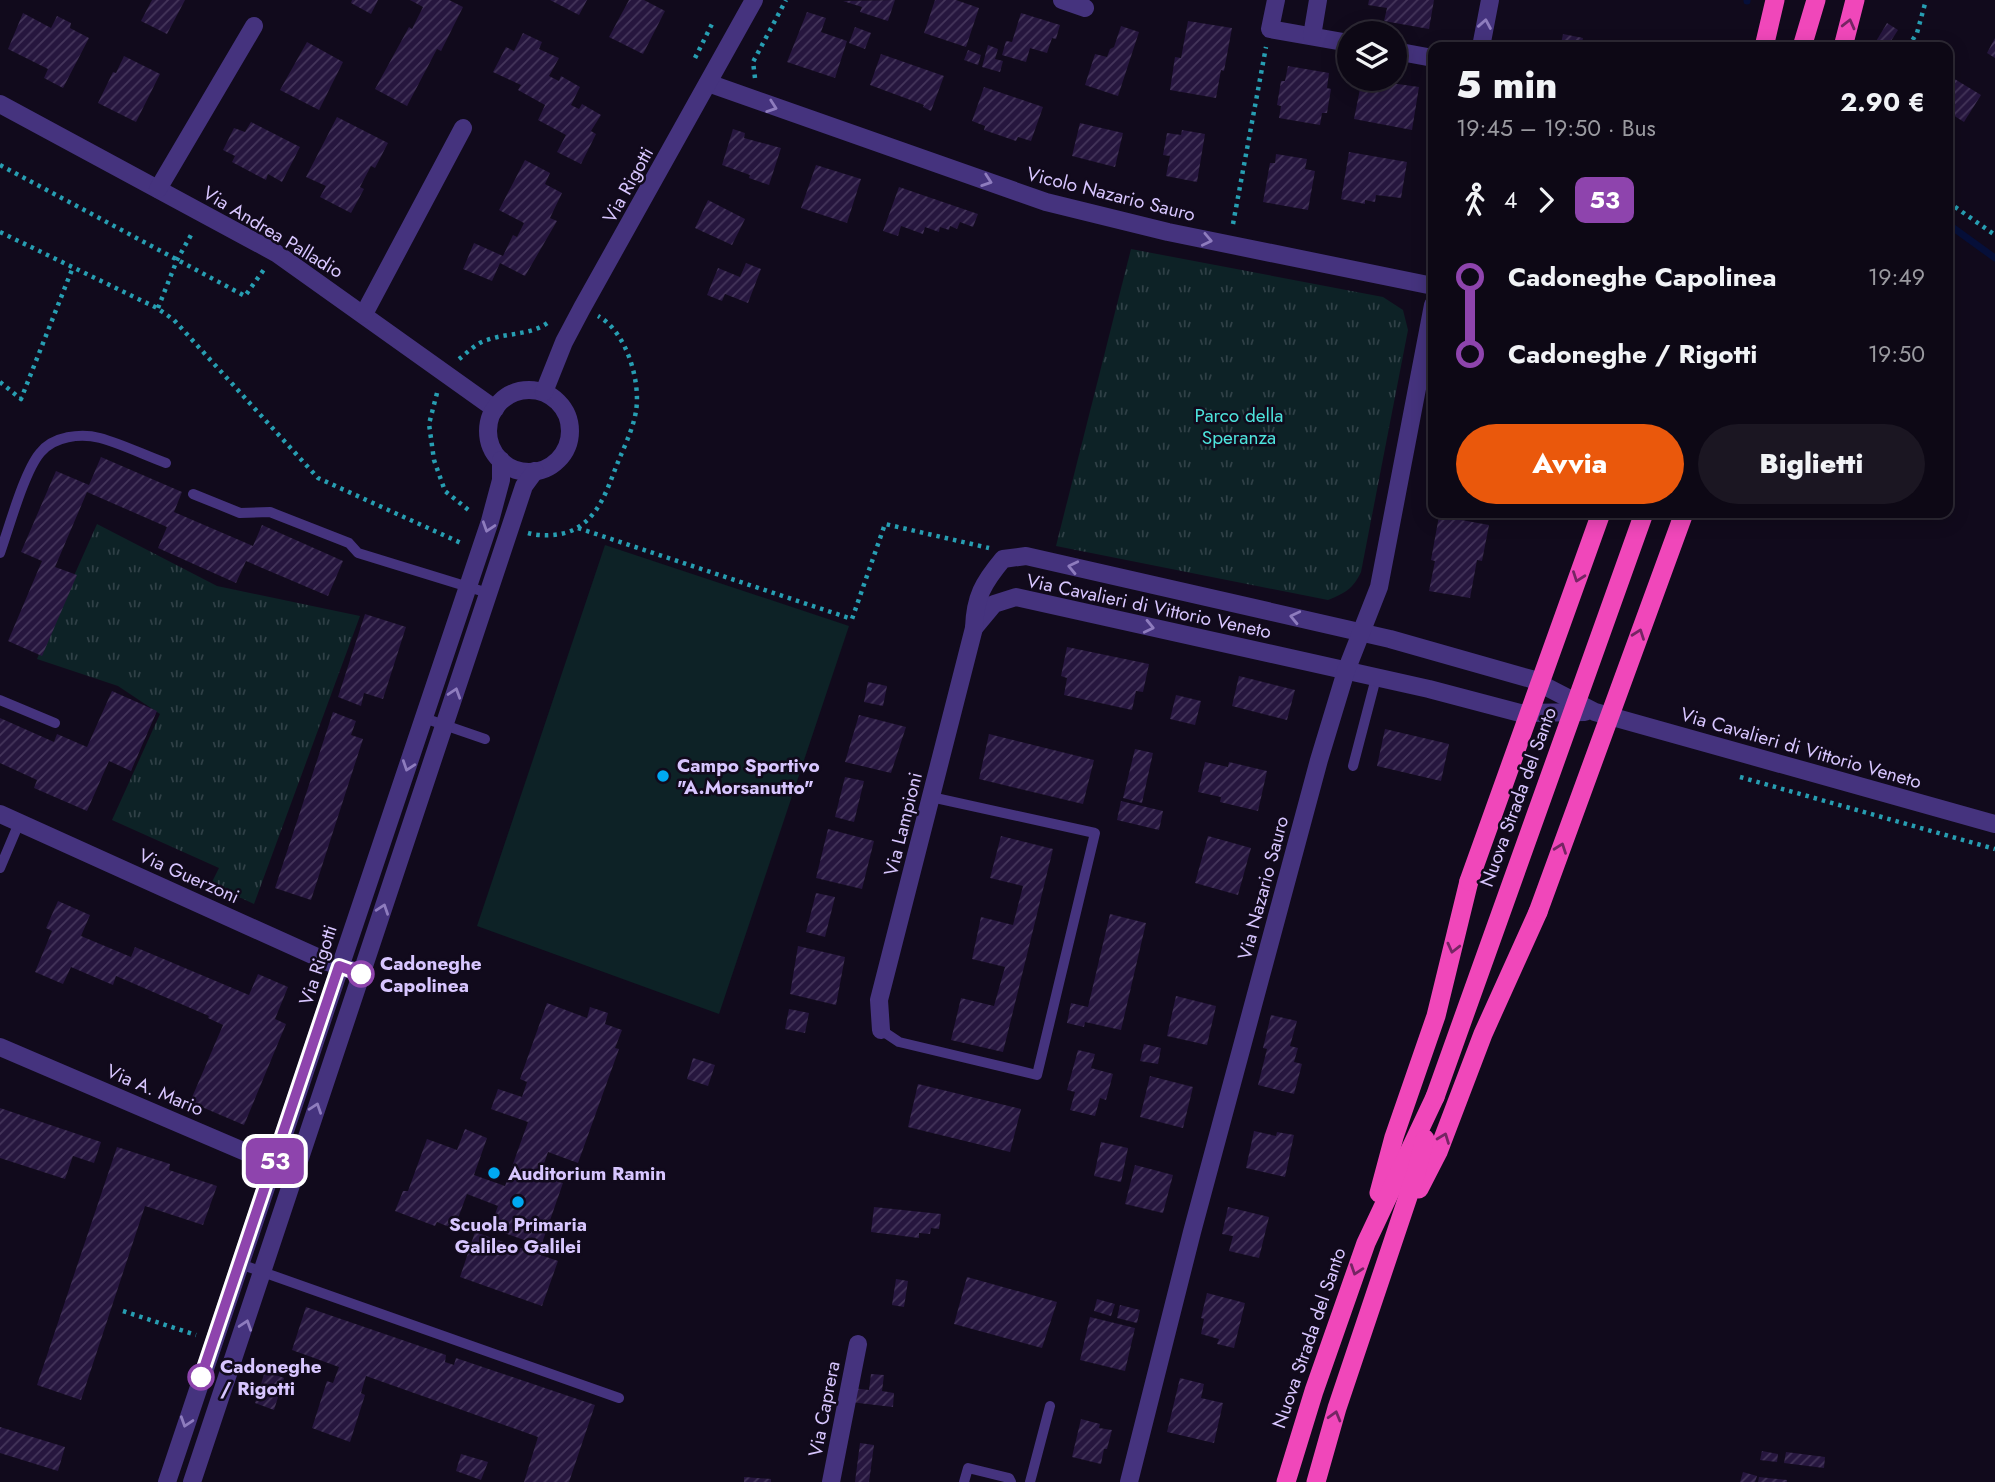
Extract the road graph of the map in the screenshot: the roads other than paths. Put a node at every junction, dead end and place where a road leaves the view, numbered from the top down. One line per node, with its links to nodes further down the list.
1 (1062, 0): 9 (street)
2 (1276, 0): 11 (street)
3 (1318, 0): 11 (street)
4 (1490, 0): 13 (street, one-way to 4)
5 (1775, 0): 14 (highway)
6 (1816, 0): 15 (highway)
7 (1856, 0): 16 (highway, one-way to 7)
8 (746, 3): 19 (street, Via Rigotti)
9 (1085, 8)
10 (254, 26): 22 (street)
11 (1312, 36): 12 (street)
12 (1337, 41)
13 (1482, 42)
14 (1765, 42)
15 (1803, 42)
16 (1844, 42)
17 (1407, 53): 18 (street)
18 (1428, 57)
19 (708, 83): 23 (street, Vicolo Nazario Sauro, one-way to 23); 26 (street, Via Rigotti)
20 (0, 104): 22 (street, Via Andrea Palladio)
21 (463, 128): 24 (street)
22 (158, 188): 24 (street, Via Andrea Palladio)
23 (1428, 285)
24 (364, 314): 27 (street, Via Andrea Palladio)
25 (1428, 331): 39 (street, Via Nazario Sauro)
26 (544, 392): 27 (street); 30 (street)
27 (495, 409): 28 (street, Via Rigotti)
28 (501, 460): 30 (street); 36 (street, Via Rigotti, one-way to 36)
29 (166, 463): 35 (lane)
30 (535, 471): 37 (street)
31 (194, 494): 36 (lane)
32 (1599, 518): 61 (highway, one-way to 61, bridge)
33 (1642, 518): 58 (highway, Nuova Strada del Santo, bridge)
34 (1682, 518): 62 (highway, one-way to 34, bridge)
35 (0, 553)
36 (468, 586): 37 (lane); 44 (street, Via Rigotti)
37 (488, 593): 46 (street, one-way to 37)
38 (974, 628): 39 (street, Via Cavalieri di Vittorio Veneto, one-way to 38); 40 (street, Via Cavalieri di Vittorio Veneto, one-way to 40); 49 (street, Via Lampioni)
39 (1362, 632): 40 (street, Via Nazario Sauro); 43 (street, Via Cavalieri di Vittorio Veneto)
40 (1346, 671): 41 (street, Via Cavalieri di Vittorio Veneto); 74 (street, Via Nazario Sauro)
41 (1376, 678): 43 (street, Via Cavalieri di Vittorio Veneto); 48 (lane)
42 (0, 700): 45 (lane)
43 (1595, 712): 52 (street, Via Cavalieri di Vittorio Veneto)
44 (424, 718): 46 (lane); 54 (street, Via Rigotti, one-way to 54)
45 (55, 723)
46 (445, 725): 47 (lane); 55 (street, one-way to 46)
47 (485, 739)
48 (1353, 766)
49 (932, 797): 56 (street, Via Lampioni); 56 (lane)
50 (0, 814): 51 (street, Via Guerzoni)
51 (19, 823): 53 (lane); 54 (street, Via Guerzoni)
52 (1995, 824)
53 (0, 868)
54 (339, 966): 55 (street, Via Guerzoni); 59 (street, Via Rigotti)
55 (361, 974): 60 (street, one-way to 55)
56 (881, 1030)
57 (0, 1047): 59 (street, Via A. Mario)
58 (1435, 1097): 61 (highway, Nuova Strada del Santo); 62 (highway, Nuova Strada del Santo)
59 (274, 1163): 60 (street, Via A. Mario); 63 (street, Via Rigotti)
60 (295, 1170): 64 (street)
61 (1366, 1242): 75 (highway, Nuova Strada del Santo, one-way to 75)
62 (1391, 1243): 76 (highway, Nuova Strada del Santo, one-way to 62)
63 (240, 1264): 64 (lane); 68 (street, Via Rigotti, one-way to 68)
64 (263, 1272): 66 (lane); 69 (street, one-way to 64)
65 (858, 1344): 70 (street, Via Caprera)
66 (619, 1398)
67 (1050, 1406): 73 (lane)
68 (167, 1482)
69 (192, 1482)
70 (831, 1482)
71 (964, 1482): 72 (lane)
72 (1011, 1482)
73 (1030, 1482)
74 (1129, 1482)
75 (1286, 1482)
76 (1316, 1482)

